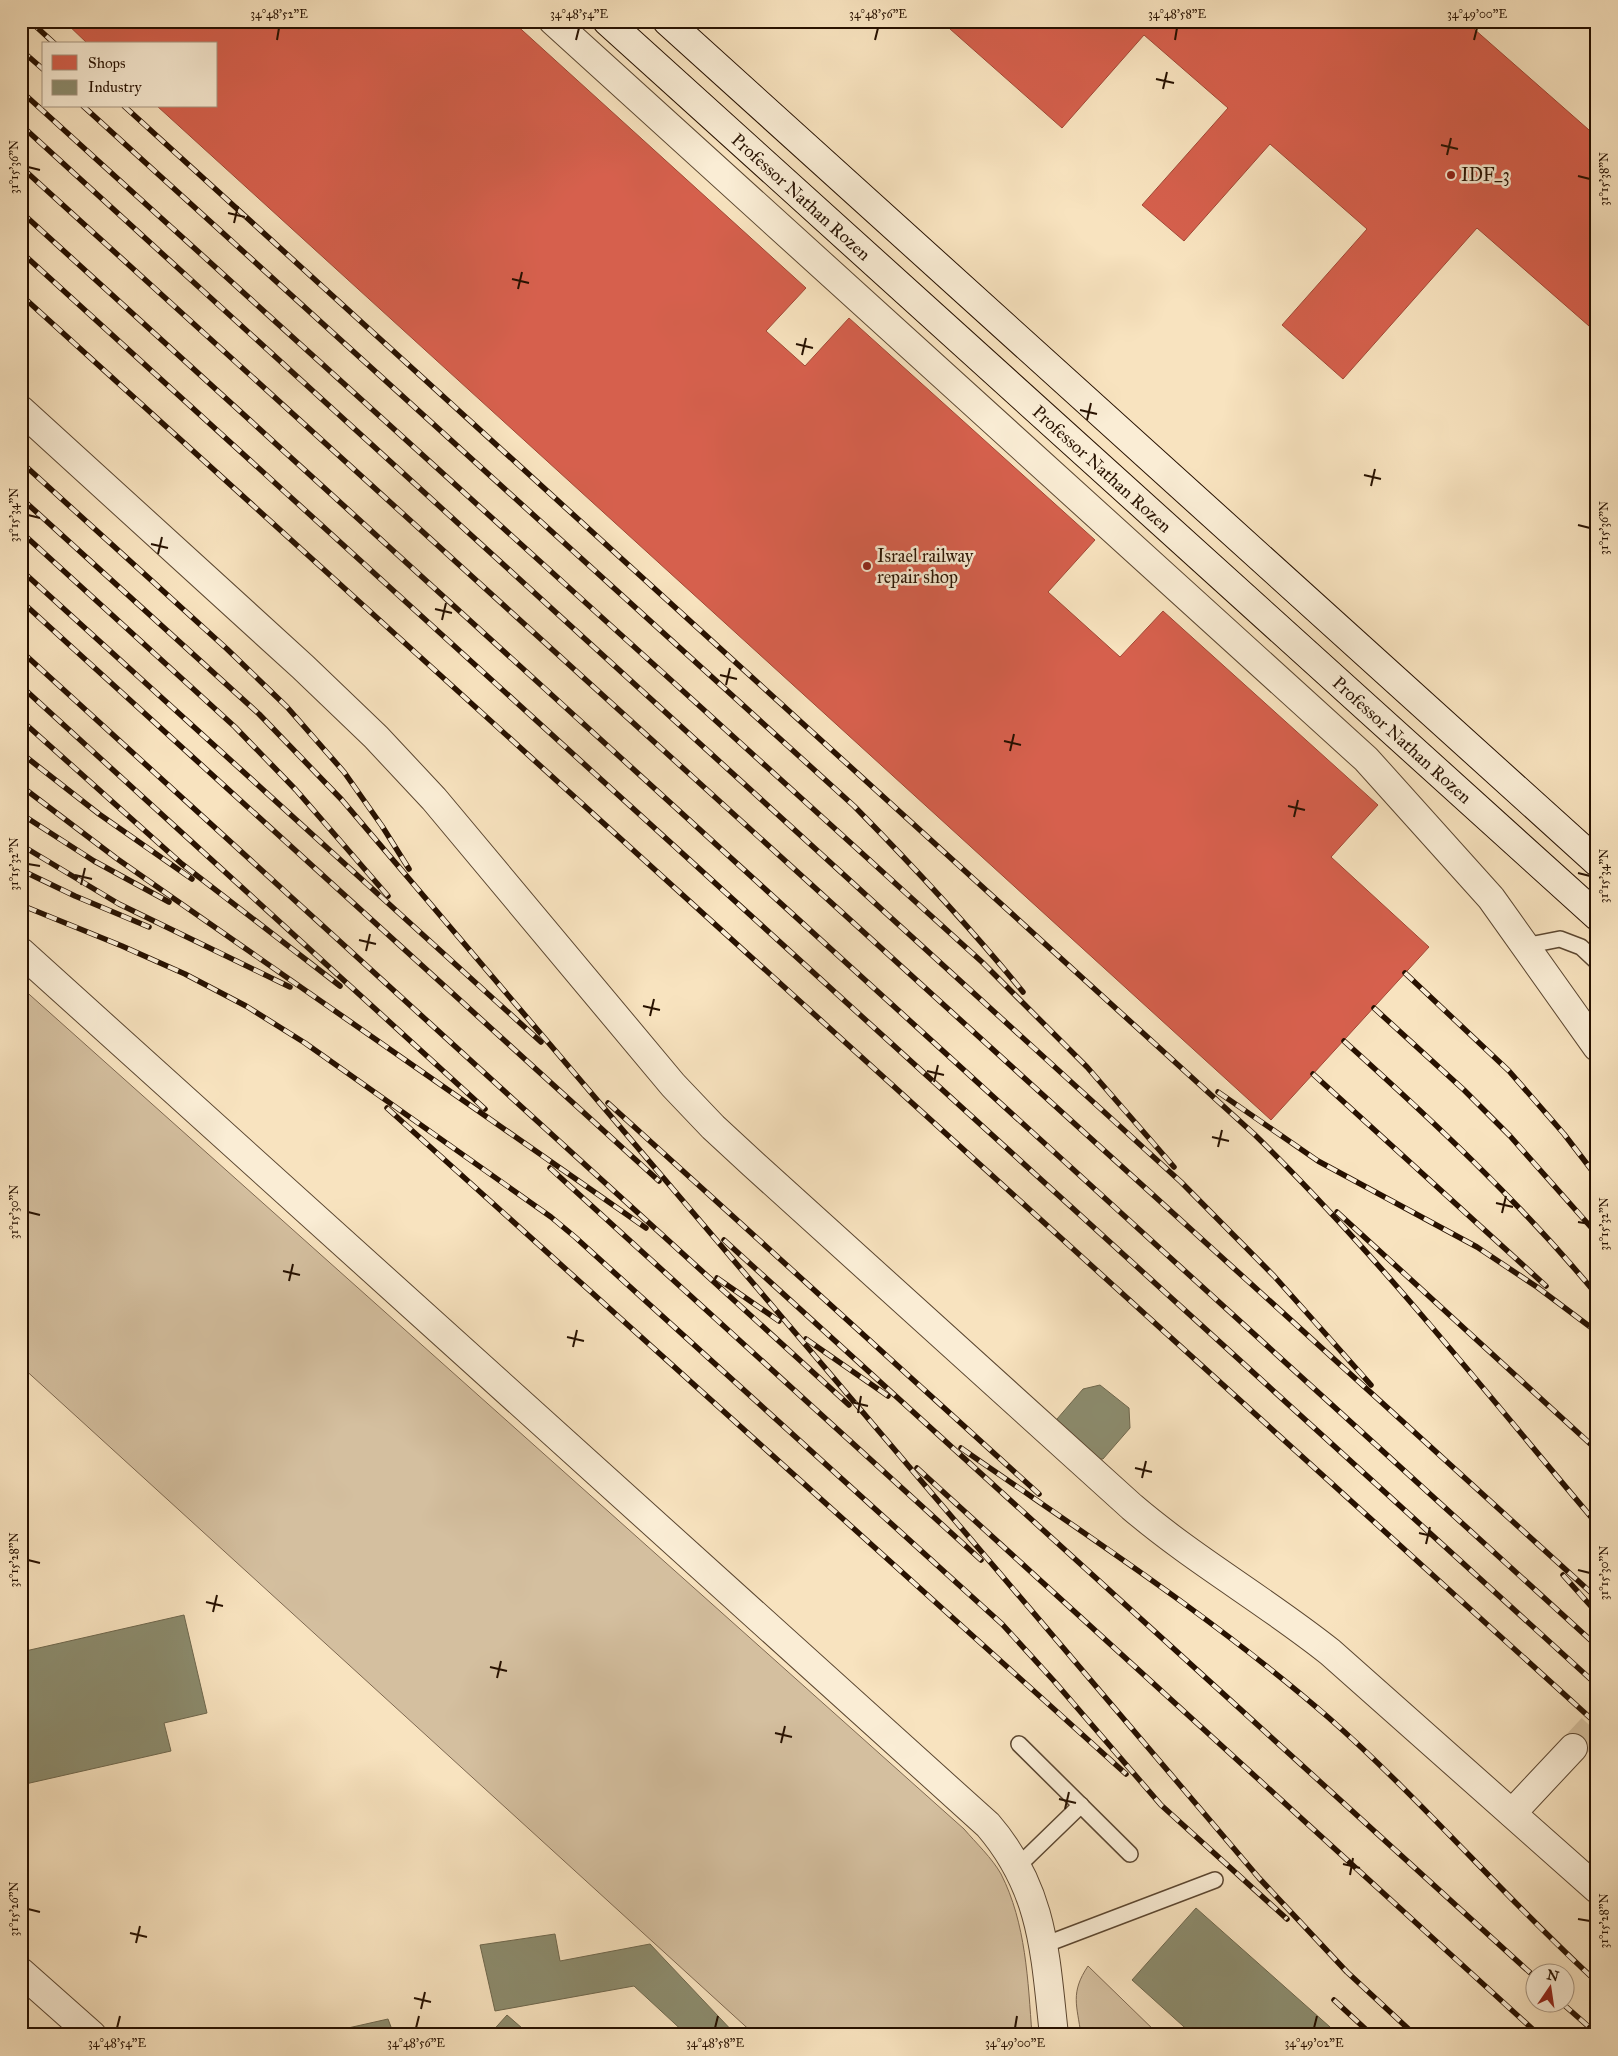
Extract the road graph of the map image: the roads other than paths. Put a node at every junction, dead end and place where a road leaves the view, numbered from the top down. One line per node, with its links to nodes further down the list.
1 (554, 21): 7 (street)
2 (607, 21): 6 (street, Professor Nathan Rozen)
3 (667, 21): 5 (street)
4 (21, 410): 14 (street)
5 (1597, 862)
6 (1597, 916)
7 (1525, 946): 9 (lane); 10 (street)
8 (21, 952): 16 (street)
9 (1597, 962)
10 (1597, 1048)
11 (1019, 1744): 13 (lane)
12 (1573, 1748): 14 (street)
13 (1081, 1805): 15 (lane); 16 (lane)
14 (1512, 1813): 18 (street)
15 (1130, 1854)
16 (1018, 1866): 19 (street)
17 (1215, 1880): 19 (lane)
18 (1597, 1889)
19 (1044, 1945): 22 (street)
20 (21, 1972): 21 (street)
21 (92, 2035)
22 (1054, 2035)

